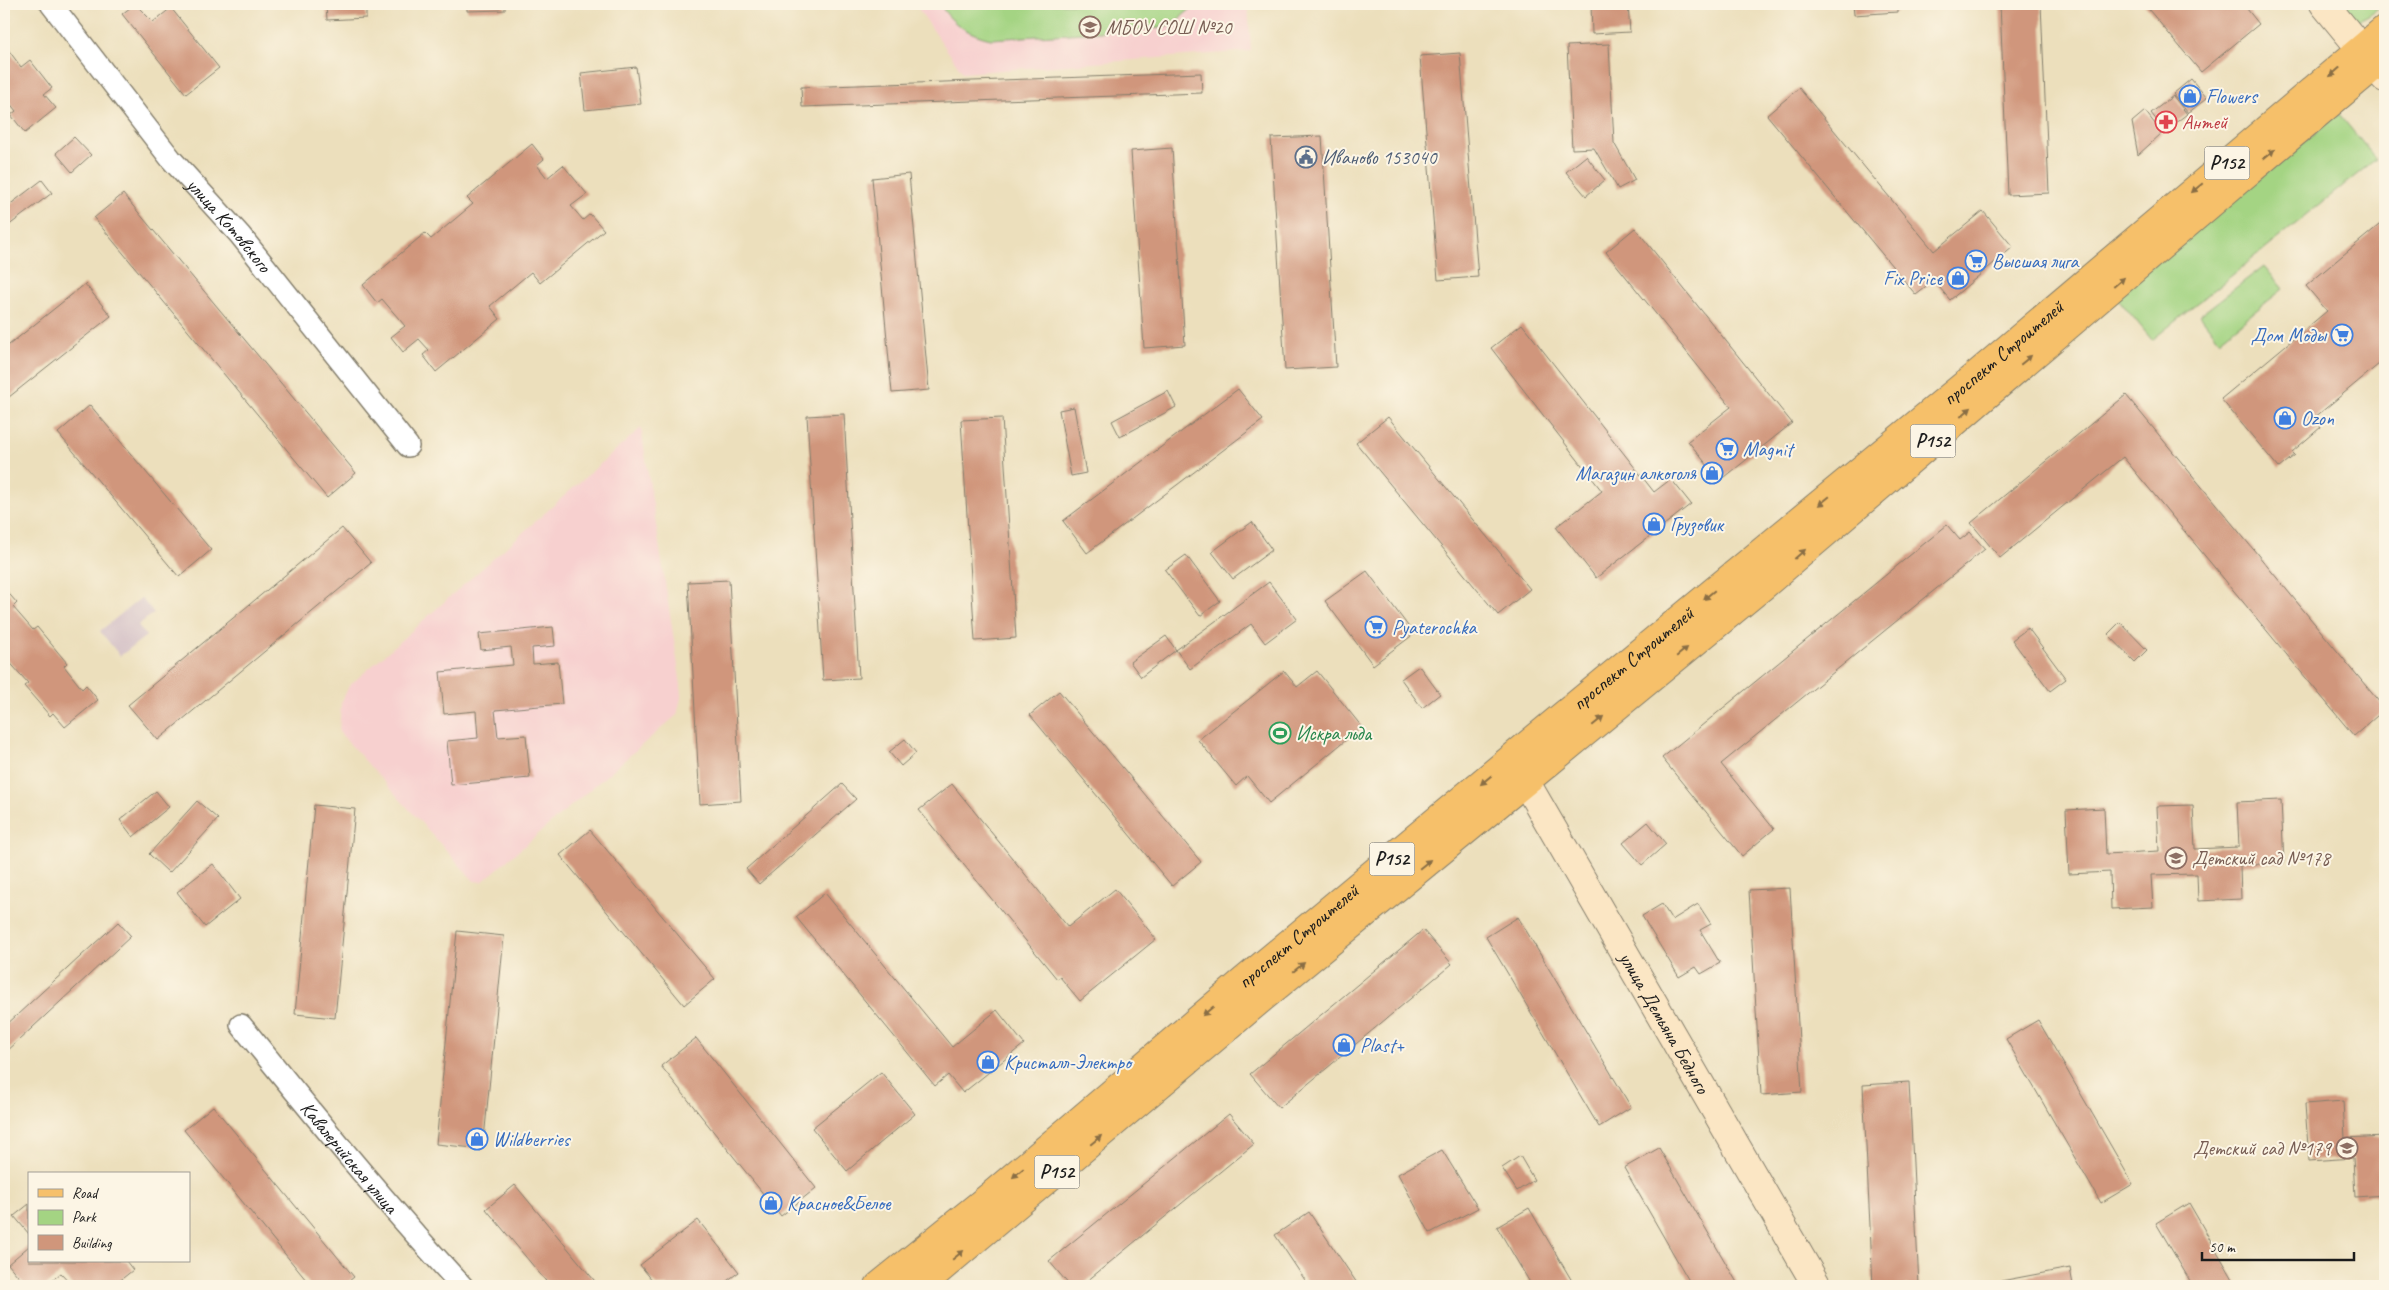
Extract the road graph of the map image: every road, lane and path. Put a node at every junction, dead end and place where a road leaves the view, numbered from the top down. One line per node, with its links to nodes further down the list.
1 (51, 4): 5 (street, улица Котовского)
2 (2324, 4): 4 (street)
3 (2385, 29): 4 (main road, проспект Строителей / Р152)
4 (2377, 62): 6 (main road, проспект Строителей / Р152)
5 (408, 446)
6 (1869, 480): 7 (main road, проспект Строителей / Р152, one-way to 7); 8 (main road, проспект Строителей / Р152, one-way to 6)
7 (1512, 759): 8 (street, улица Демьяна Бедного); 11 (main road, проспект Строителей / Р152, one-way to 11)
8 (1526, 782): 12 (main road, проспект Строителей / Р152, one-way to 8); 13 (street, улица Демьяна Бедного)
9 (241, 1025): 10 (street, Кавалерийская улица)
10 (462, 1286)
11 (879, 1286)
12 (920, 1286)
13 (1817, 1286)

